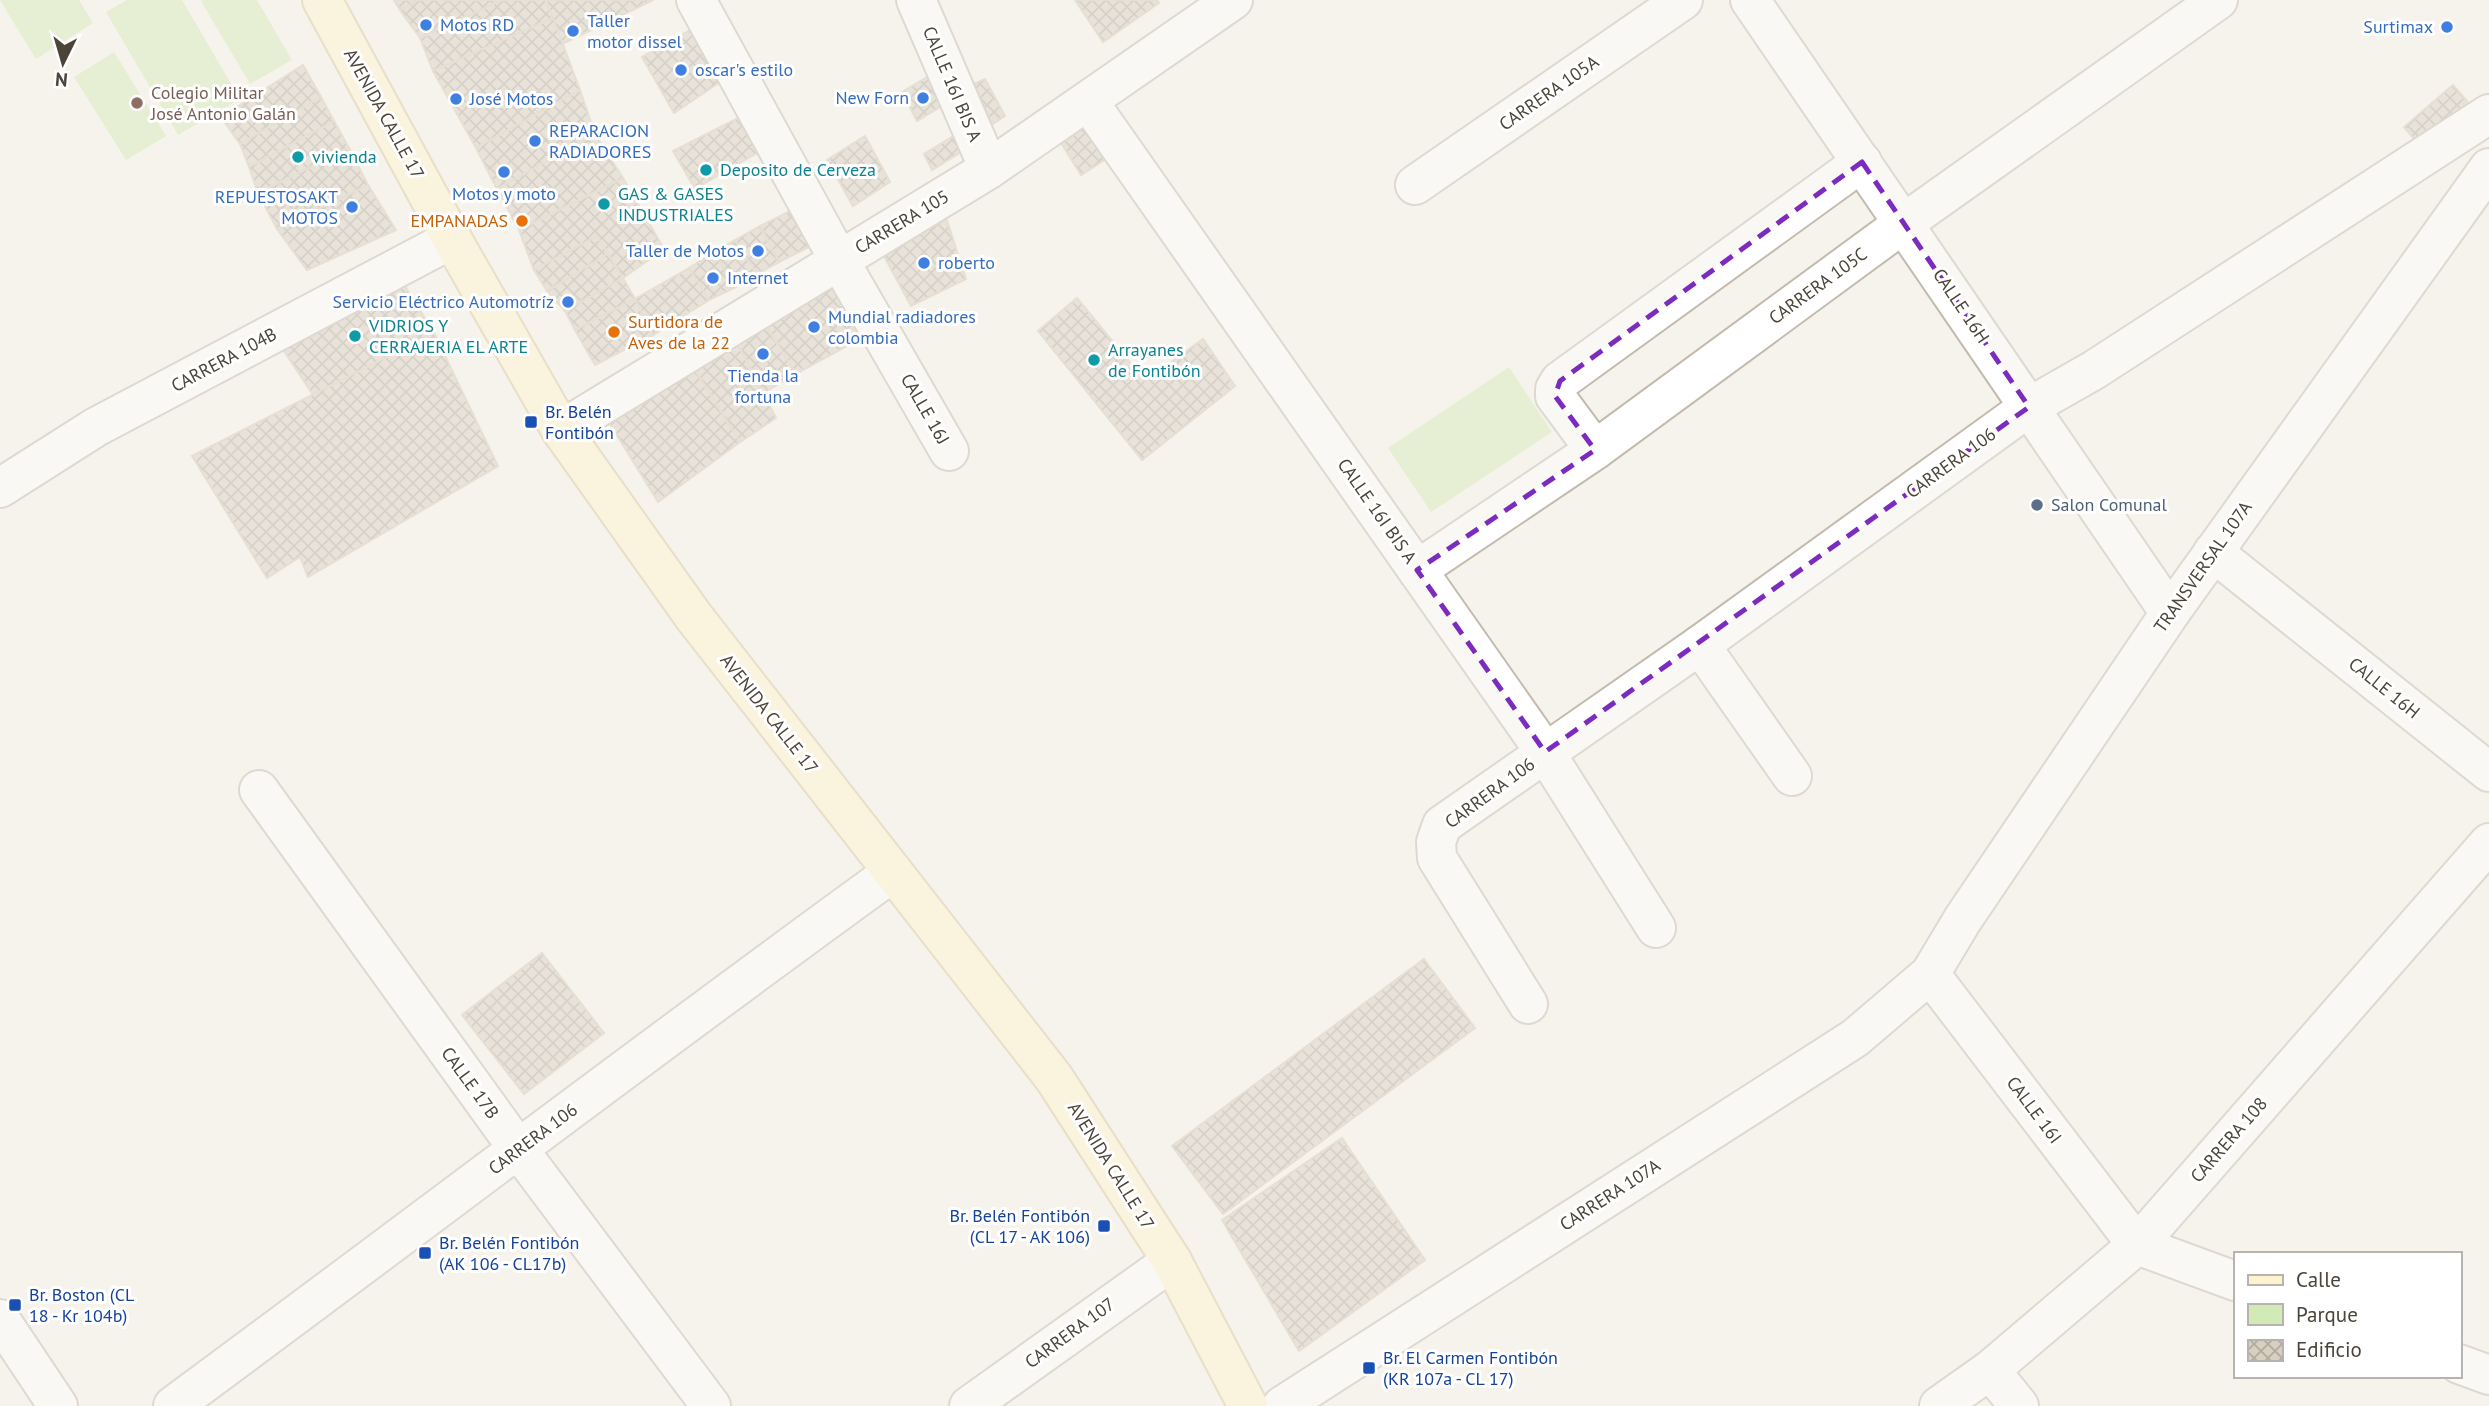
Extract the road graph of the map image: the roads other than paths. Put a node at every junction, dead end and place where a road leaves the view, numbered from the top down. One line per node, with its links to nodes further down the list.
1 (322, 0): 16 (main road, AVENIDA CALLE 17)
2 (696, 0): 17 (street, CALLE 16J)
3 (916, 0): 13 (street, CALLE 16I BIS A)
4 (1233, 0): 8 (street, CARRERA 105)
5 (1683, 0): 14 (street, CARRERA 105A)
6 (1750, 0): 11 (street, CALLE 16H)
7 (2218, 0): 15 (street, CARRERA 105C)
8 (1190, 12): 9 (street, CARRERA 105)
9 (1088, 101): 13 (street, CARRERA 105); 24 (street, CALLE 16I BIS A)
10 (2489, 114): 18 (street, CARRERA 106)
11 (1862, 162): 15 (street, CALLE 16H); 20 (street)
12 (2489, 168): 23 (street, TRANSVERSAL 107A)
13 (989, 169): 17 (street, CARRERA 105)
14 (1415, 185)
15 (1904, 223): 18 (street, CALLE 16H); 20 (street, CARRERA 105C)
16 (452, 239): 19 (main road, AVENIDA CALLE 17); 22 (street, CARRERA 104B)
17 (839, 260): 19 (street, CARRERA 105); 21 (street, CALLE 16J)
18 (2029, 407): 25 (street, CALLE 16H); 26 (street, CARRERA 106)
19 (561, 430): 32 (main road, AVENIDA CALLE 17)
20 (1595, 450): 24 (street, CARRERA 105C)
21 (949, 452)
22 (0, 488)
23 (2213, 552): 25 (street, TRANSVERSAL 107A); 28 (street, CALLE 16H)
24 (1418, 569): 27 (street, CALLE 16I BIS A)
25 (2170, 613): 34 (street, TRANSVERSAL 107A)
26 (1700, 645): 27 (street, CARRERA 106); 29 (street)
27 (1545, 752): 33 (street, CALLE 16I BIS A); 35 (street, CARRERA 106)
28 (2489, 772)
29 (1792, 776)
30 (259, 790): 36 (street, CALLE 17B)
31 (2489, 843): 37 (street, CARRERA 108)
32 (893, 872): 36 (street, CARRERA 106); 38 (main road, AVENIDA CALLE 17)
33 (1656, 928)
34 (1930, 974): 37 (street, CALLE 16I); 49 (street, CARRERA 107A)
35 (1528, 1004)
36 (519, 1150): 45 (street, CARRERA 106); 46 (street, CALLE 17B)
37 (2137, 1245): 39 (street); 42 (street, CARRERA 108)
38 (1172, 1261): 47 (street, CARRERA 107); 48 (main road, AVENIDA CALLE 17)
39 (2234, 1281)
40 (0, 1319): 44 (street)
41 (2461, 1365): 43 (street)
42 (1990, 1370): 50 (street, CARRERA 108); 51 (street)
43 (2489, 1375)
44 (58, 1406)
45 (173, 1406)
46 (711, 1406)
47 (968, 1406)
48 (1248, 1406)
49 (1282, 1406)
50 (1939, 1406)
51 (2019, 1406)

